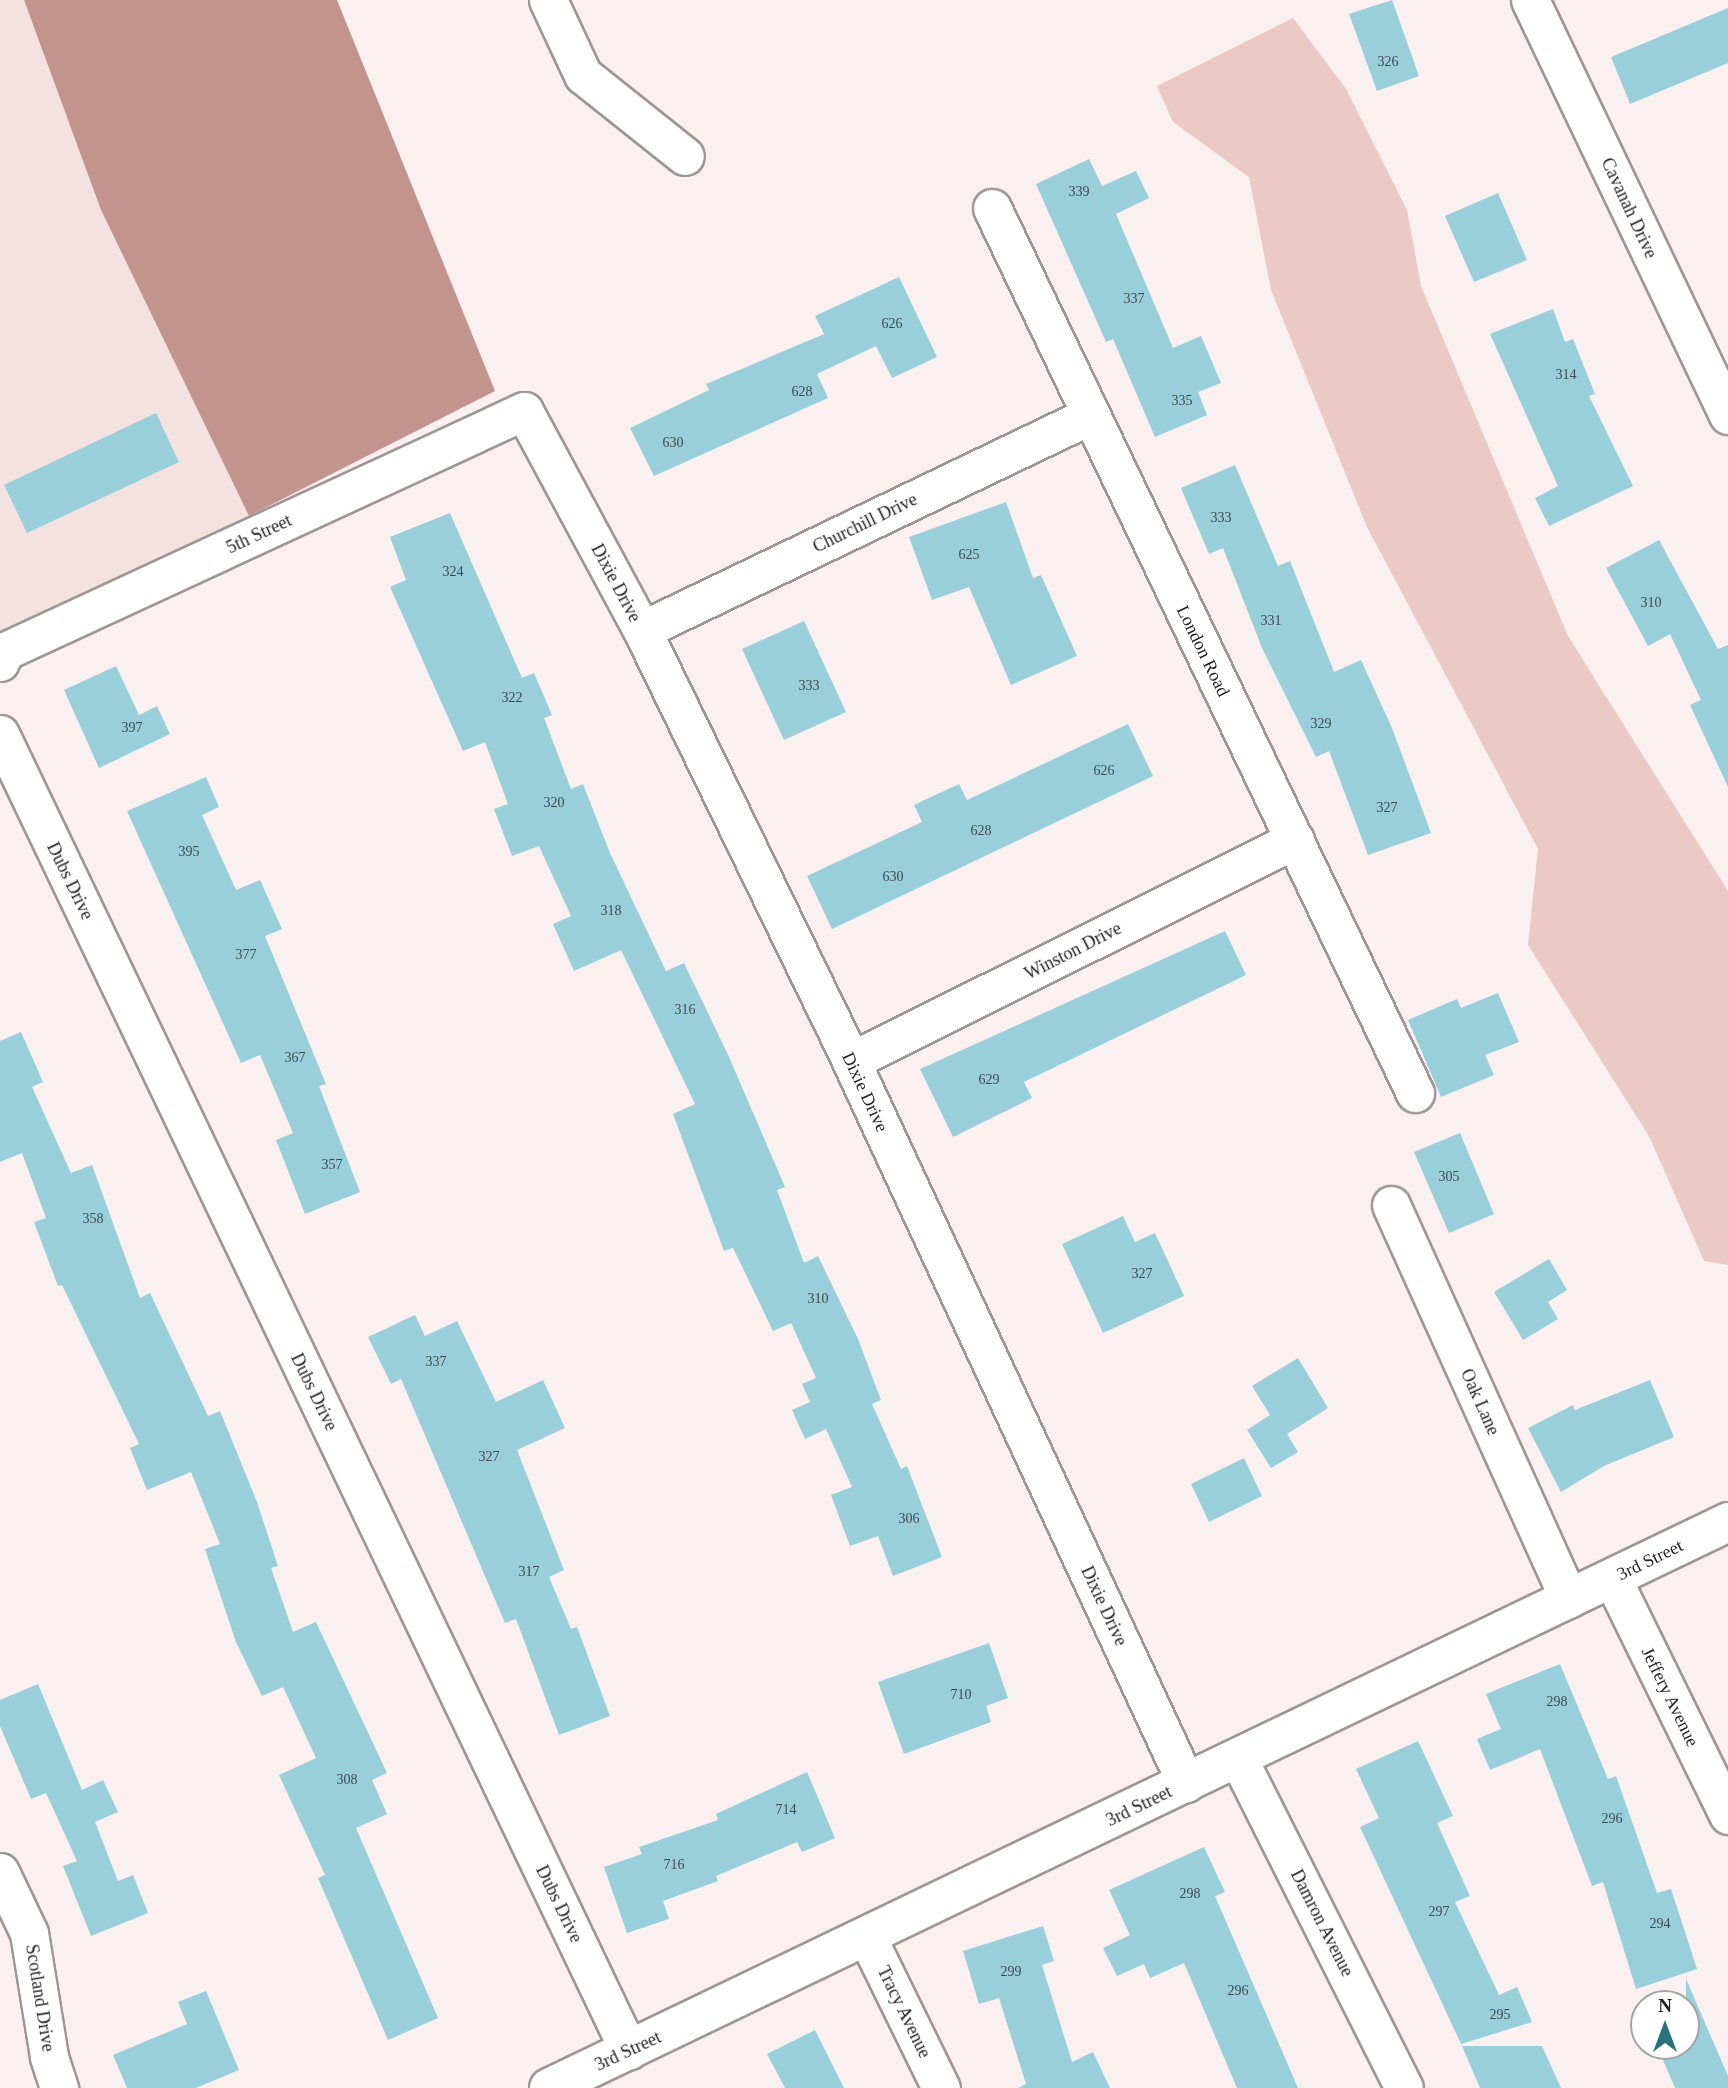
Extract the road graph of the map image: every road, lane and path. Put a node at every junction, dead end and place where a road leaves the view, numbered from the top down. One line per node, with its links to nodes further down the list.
1 (548, 0): 3 (street)
2 (1530, 0): 6 (street, Cavanah Drive)
3 (685, 156)
4 (992, 208): 7 (street, London Road)
5 (524, 411): 8 (street, Dixie Drive); 9 (street, 5th Street)
6 (1728, 415)
7 (1089, 416): 8 (street, Churchill Drive); 11 (street, London Road)
8 (642, 630): 12 (street, Dixie Drive)
9 (0, 662)
10 (0, 734): 23 (street, Dubs Drive)
11 (1295, 840): 12 (street, Winston Drive); 13 (street, London Road)
12 (851, 1062): 19 (street, Dixie Drive)
13 (1415, 1093)
14 (1391, 1205): 17 (street, Oak Lane)
15 (1728, 1522): 16 (street, 3rd Street)
16 (1612, 1578): 17 (street, 3rd Street); 20 (street, Jeffery Avenue)
17 (1569, 1599): 18 (street, 3rd Street)
18 (1238, 1758): 19 (street, 3rd Street); 27 (street, Damron Avenue)
19 (1186, 1783): 22 (street, 3rd Street)
20 (1728, 1815)
21 (0, 1872): 24 (street, Scotland Drive)
22 (867, 1937): 23 (street, 3rd Street); 26 (street, Tracy Avenue)
23 (629, 2051): 25 (street, 3rd Street)
24 (59, 2088)
25 (549, 2088)
26 (941, 2088)
27 (1405, 2088)

